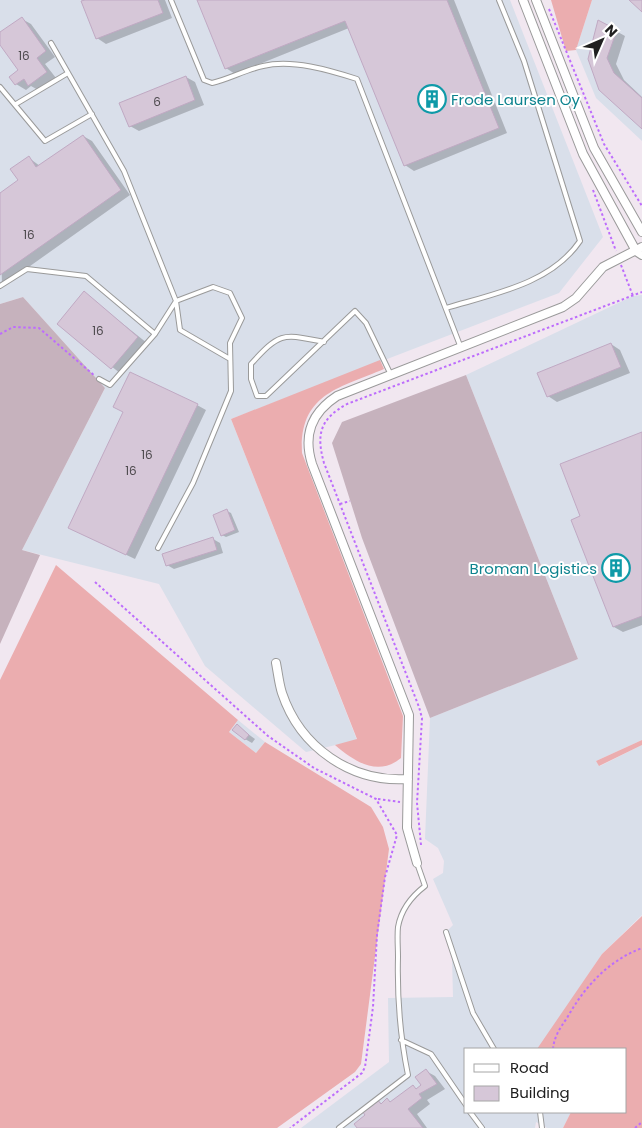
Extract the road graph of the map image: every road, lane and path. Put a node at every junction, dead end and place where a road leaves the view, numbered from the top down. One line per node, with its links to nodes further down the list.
1 (171, 0): 17 (lane)
2 (499, 0): 17 (lane)
3 (523, 0): 13 (street)
4 (536, 0): 12 (street)
5 (549, 8): 11 (path)
6 (51, 43): 7 (lane)
7 (68, 73): 9 (lane); 10 (lane)
8 (0, 87): 9 (lane)
9 (16, 104): 10 (lane)
10 (92, 114): 16 (lane)
11 (642, 206)
12 (642, 232)
13 (640, 251): 21 (street)
14 (0, 286): 19 (lane)
15 (642, 292): 26 (path)
16 (176, 302): 19 (lane); 22 (lane); 22 (lane)
17 (446, 308): 21 (lane)
18 (0, 334): 24 (path)
19 (155, 334): 24 (lane)
20 (324, 342): 20 (lane); 23 (lane)
21 (460, 348): 23 (street)
22 (230, 359): 27 (lane)
23 (391, 375): 30 (street)
24 (99, 379)
25 (350, 501): 26 (path)
26 (340, 504): 33 (path)
27 (158, 548)
28 (95, 582): 31 (path)
29 (276, 663): 30 (street)
30 (408, 779): 32 (street)
31 (376, 799): 32 (path); 45 (path)
32 (407, 803): 33 (path); 35 (street)
33 (418, 803): 34 (path)
34 (421, 846)
35 (417, 863): 38 (lane)
36 (446, 932): 39 (lane)
37 (642, 948): 40 (path)
38 (401, 1040): 41 (lane); 46 (lane)
39 (493, 1048)
40 (553, 1048)
41 (464, 1102)
42 (471, 1113): 47 (lane)
43 (540, 1113): 48 (lane)
44 (642, 1122): 49 (path)
45 (290, 1128)
46 (339, 1128)
47 (482, 1128)
48 (542, 1128)
49 (635, 1128)

